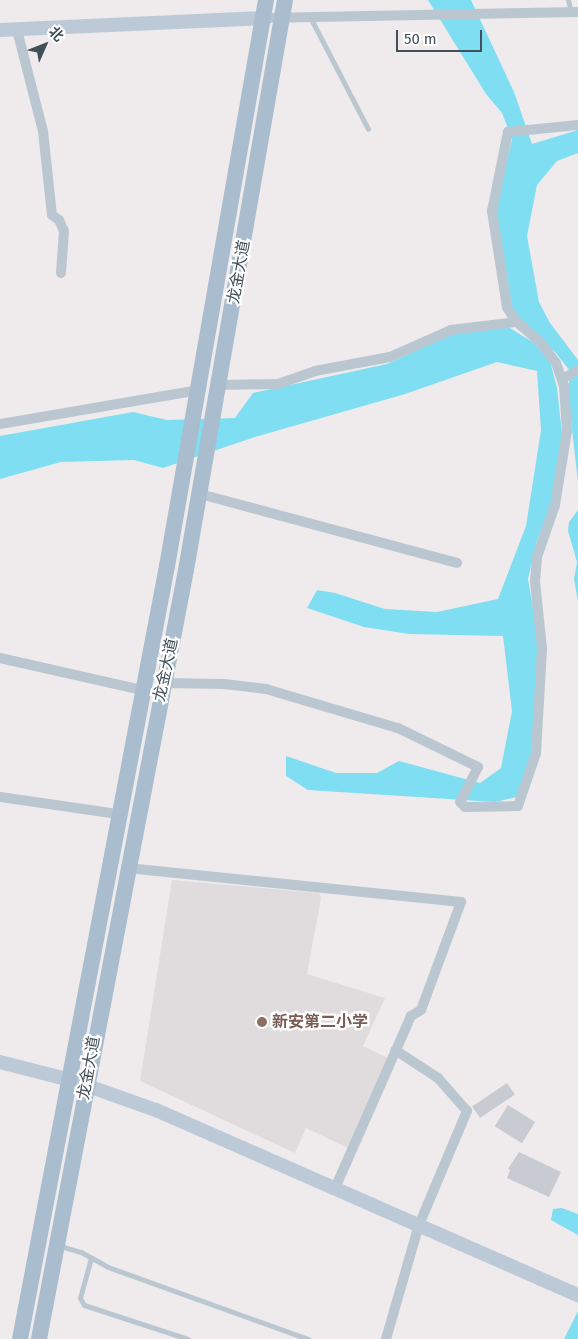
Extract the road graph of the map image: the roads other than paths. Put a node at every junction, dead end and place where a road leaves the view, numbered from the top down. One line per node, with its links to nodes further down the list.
1 (266, 0): 7 (main road, 龙金大道)
2 (285, 0): 5 (main road, 龙金大道)
3 (568, 0): 4 (lane)
4 (574, 12): 6 (street)
5 (282, 17): 6 (street); 7 (street); 16 (main road, 龙金大道)
6 (309, 17): 11 (lane)
7 (263, 18): 9 (street); 17 (main road, 龙金大道)
8 (0, 30): 9 (street)
9 (17, 30): 12 (street)
10 (578, 125): 13 (street)
11 (368, 129)
12 (61, 273)
13 (516, 322): 15 (street); 16 (street)
14 (578, 370): 15 (street)
15 (562, 379): 22 (street)
16 (219, 385): 19 (main road, 龙金大道)
17 (197, 398): 18 (street); 23 (main road, 龙金大道)
18 (0, 424)
19 (200, 494): 20 (street); 22 (main road, 龙金大道)
20 (457, 563)
21 (0, 658): 23 (street)
22 (163, 683): 26 (main road, 龙金大道)
23 (142, 690): 25 (main road, 龙金大道)
24 (0, 796): 25 (street)
25 (118, 814): 29 (main road, 龙金大道)
26 (127, 868): 27 (street); 30 (main road, 龙金大道)
27 (395, 1050): 31 (street); 32 (street)
28 (0, 1062): 29 (street)
29 (68, 1079): 30 (street); 36 (main road, 龙金大道)
30 (86, 1085): 31 (street); 33 (main road, 龙金大道)
31 (335, 1188): 32 (street)
32 (419, 1225): 35 (street); 40 (street)
33 (57, 1245): 34 (lane); 37 (main road, 龙金大道)
34 (91, 1258): 38 (lane); 39 (lane)
35 (578, 1296)
36 (20, 1339)
37 (39, 1339)
38 (188, 1339)
39 (308, 1339)
40 (386, 1339)

